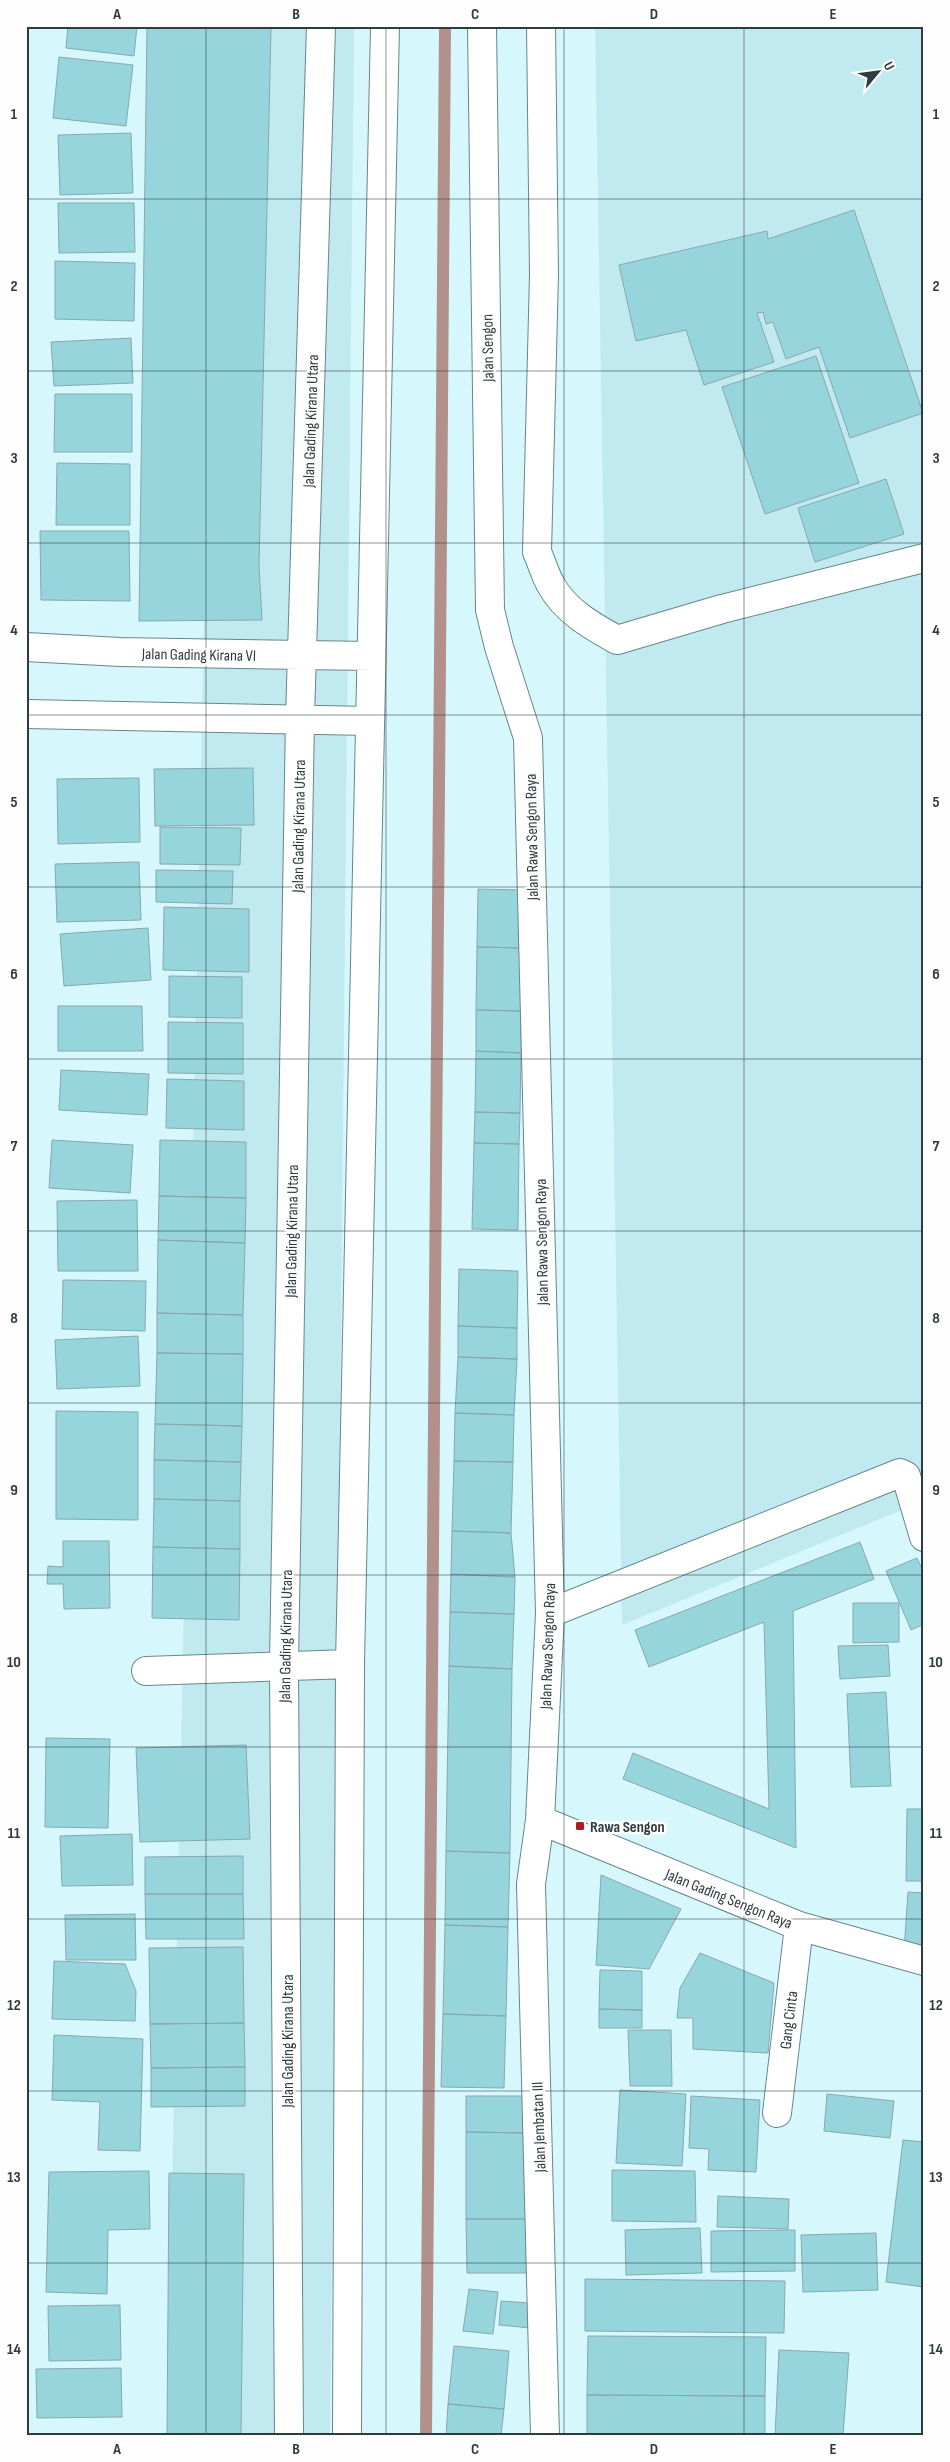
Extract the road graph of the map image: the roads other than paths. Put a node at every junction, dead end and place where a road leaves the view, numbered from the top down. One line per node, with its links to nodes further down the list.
1 (321, 26): 7 (street, Jalan Gading Kirana Utara)
2 (386, 26): 8 (street)
3 (482, 26): 9 (street, Jalan Sengon)
4 (541, 26): 5 (street)
5 (924, 558)
6 (26, 647): 7 (street, Jalan Gading Kirana VI)
7 (303, 656): 8 (street, Jalan Gading Kirana VI); 11 (street, Jalan Gading Kirana Utara)
8 (371, 656): 12 (street)
9 (506, 667): 14 (street, Jalan Rawa Sengon Raya)
10 (26, 714): 11 (street)
11 (300, 718): 12 (street); 16 (street, Jalan Gading Kirana Utara)
12 (370, 722): 15 (street)
13 (924, 1537): 14 (street)
14 (550, 1613): 18 (street, Jalan Rawa Sengon Raya)
15 (350, 1664): 16 (street); 23 (street)
16 (284, 1665): 17 (street); 22 (street, Jalan Gading Kirana Utara)
17 (146, 1671)
18 (540, 1820): 19 (street, Jalan Gading Sengon Raya); 24 (street, Jalan Jembatan III)
19 (799, 1926): 20 (street, Jalan Gading Sengon Raya); 21 (street, Gang Cinta)
20 (924, 1962)
21 (777, 2113)
22 (289, 2436)
23 (347, 2436)
24 (545, 2436)

